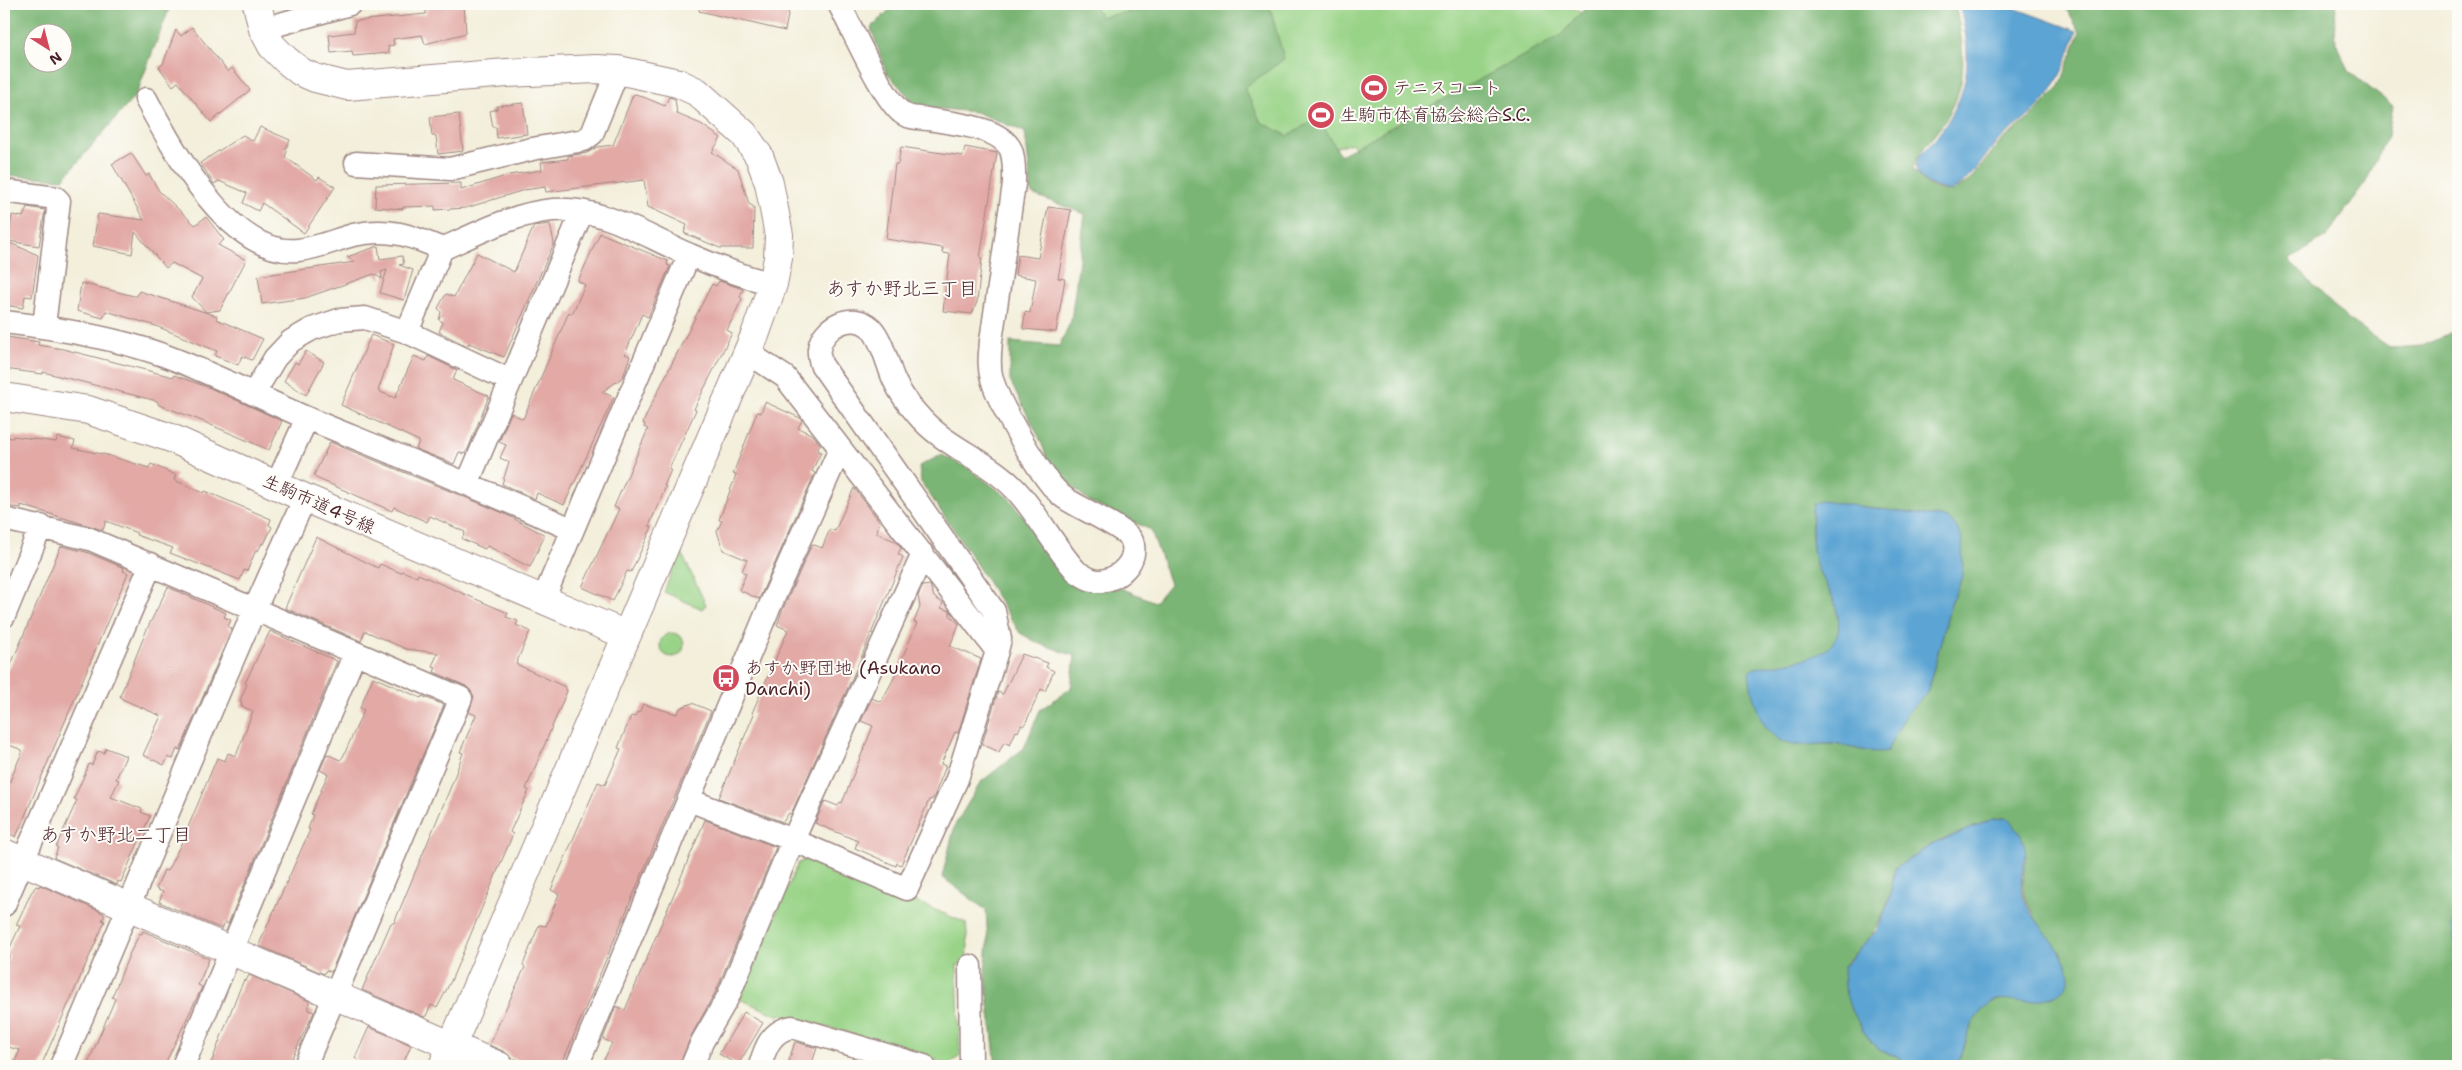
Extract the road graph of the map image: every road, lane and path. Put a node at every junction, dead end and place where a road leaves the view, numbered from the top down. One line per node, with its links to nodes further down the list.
1 (350, 4): 3 (street)
2 (840, 4): 33 (street)
3 (260, 16): 4 (street)
4 (618, 70): 6 (street); 11 (street)
5 (146, 99): 9 (street)
6 (356, 163)
7 (4, 191): 13 (street)
8 (582, 212): 9 (street); 10 (street); 16 (street)
9 (442, 249): 14 (street)
10 (689, 255): 11 (street); 26 (street)
11 (773, 284): 15 (street)
12 (4, 322): 13 (street)
13 (44, 326): 17 (street)
14 (407, 332): 16 (street); 17 (street)
15 (747, 352): 20 (street); 32 (street)
16 (510, 380): 21 (street)
17 (254, 393): 19 (street)
18 (4, 397): 22 (street, 生駒市道4号線)
19 (307, 418): 21 (street); 22 (street)
20 (840, 449): 27 (street); 35 (street)
21 (468, 482): 26 (street)
22 (276, 486): 23 (street, 生駒市道4号線)
23 (305, 498): 29 (street, 生駒市道4号線); 30 (street)
24 (4, 519): 25 (street)
25 (41, 526): 28 (street); 31 (street)
26 (572, 529): 29 (street)
27 (923, 554): 33 (street); 36 (street)
28 (151, 564): 30 (street); 37 (street)
29 (543, 600): 32 (street, 生駒市道4号線)
30 (254, 608): 34 (street); 39 (street)
31 (4, 616)
32 (626, 635): 43 (street)
33 (998, 651): 36 (street)
34 (355, 653): 40 (street); 42 (street)
35 (689, 800): 36 (street); 48 (street)
36 (793, 840): 49 (street)
37 (13, 857): 38 (street); 39 (street)
38 (4, 905)
39 (130, 908): 40 (street); 44 (street)
40 (232, 953): 42 (street); 45 (street)
41 (970, 966): 52 (street)
42 (334, 997): 43 (street); 46 (street)
43 (447, 1056): 47 (street)
44 (61, 1066)
45 (183, 1066)
46 (305, 1066)
47 (499, 1066)
48 (577, 1066)
49 (692, 1066)
50 (760, 1066): 51 (street)
51 (924, 1066)
52 (971, 1066)

